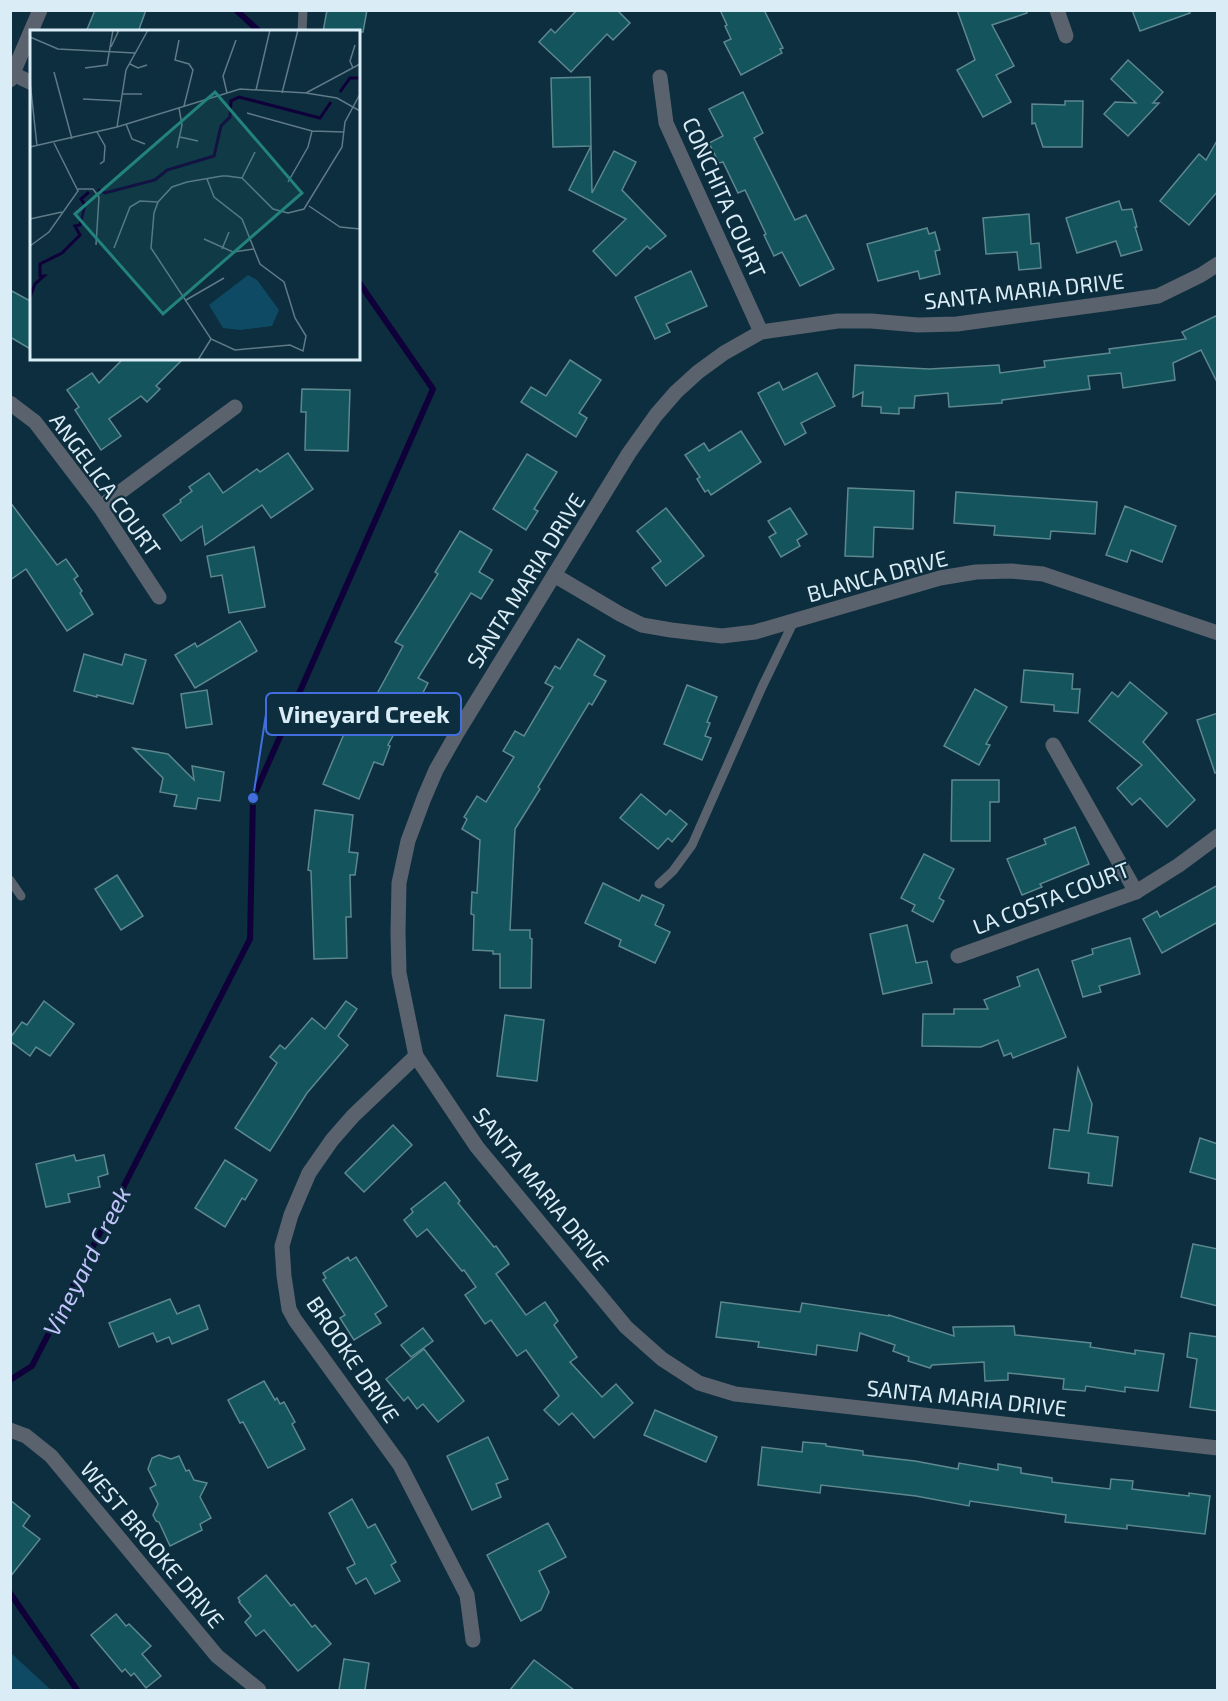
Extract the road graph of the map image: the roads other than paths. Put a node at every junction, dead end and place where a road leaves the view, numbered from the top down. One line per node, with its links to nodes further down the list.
1 (39, 10): 4 (street)
2 (303, 10): 5 (lane)
3 (1057, 10): 7 (street)
4 (31, 30)
5 (302, 30)
6 (30, 32): 8 (street)
7 (1066, 36)
8 (12, 77): 10 (street)
9 (660, 77): 12 (street, CONCHITA COURT)
10 (30, 82)
11 (1218, 264): 12 (street, SANTA MARIA DRIVE)
12 (761, 332): 16 (street, SANTA MARIA DRIVE)
13 (10, 403): 15 (street, ANGELICA COURT)
14 (235, 407): 15 (street)
15 (100, 507): 17 (street, ANGELICA COURT)
16 (554, 575): 18 (street, BLANCA DRIVE); 27 (street, SANTA MARIA DRIVE)
17 (159, 597)
18 (794, 621): 19 (street, BLANCA DRIVE); 23 (lane)
19 (1218, 633)
20 (1053, 746): 24 (street)
21 (1218, 836): 24 (street, LA COSTA COURT)
22 (10, 880): 25 (lane)
23 (659, 884)
24 (1136, 892): 26 (street, LA COSTA COURT)
25 (21, 896)
26 (957, 956)
27 (416, 1056): 29 (street, SANTA MARIA DRIVE); 30 (street, BROOKE DRIVE)
28 (10, 1430): 31 (street, WEST BROOKE DRIVE)
29 (1218, 1448)
30 (473, 1640)
31 (259, 1690)

